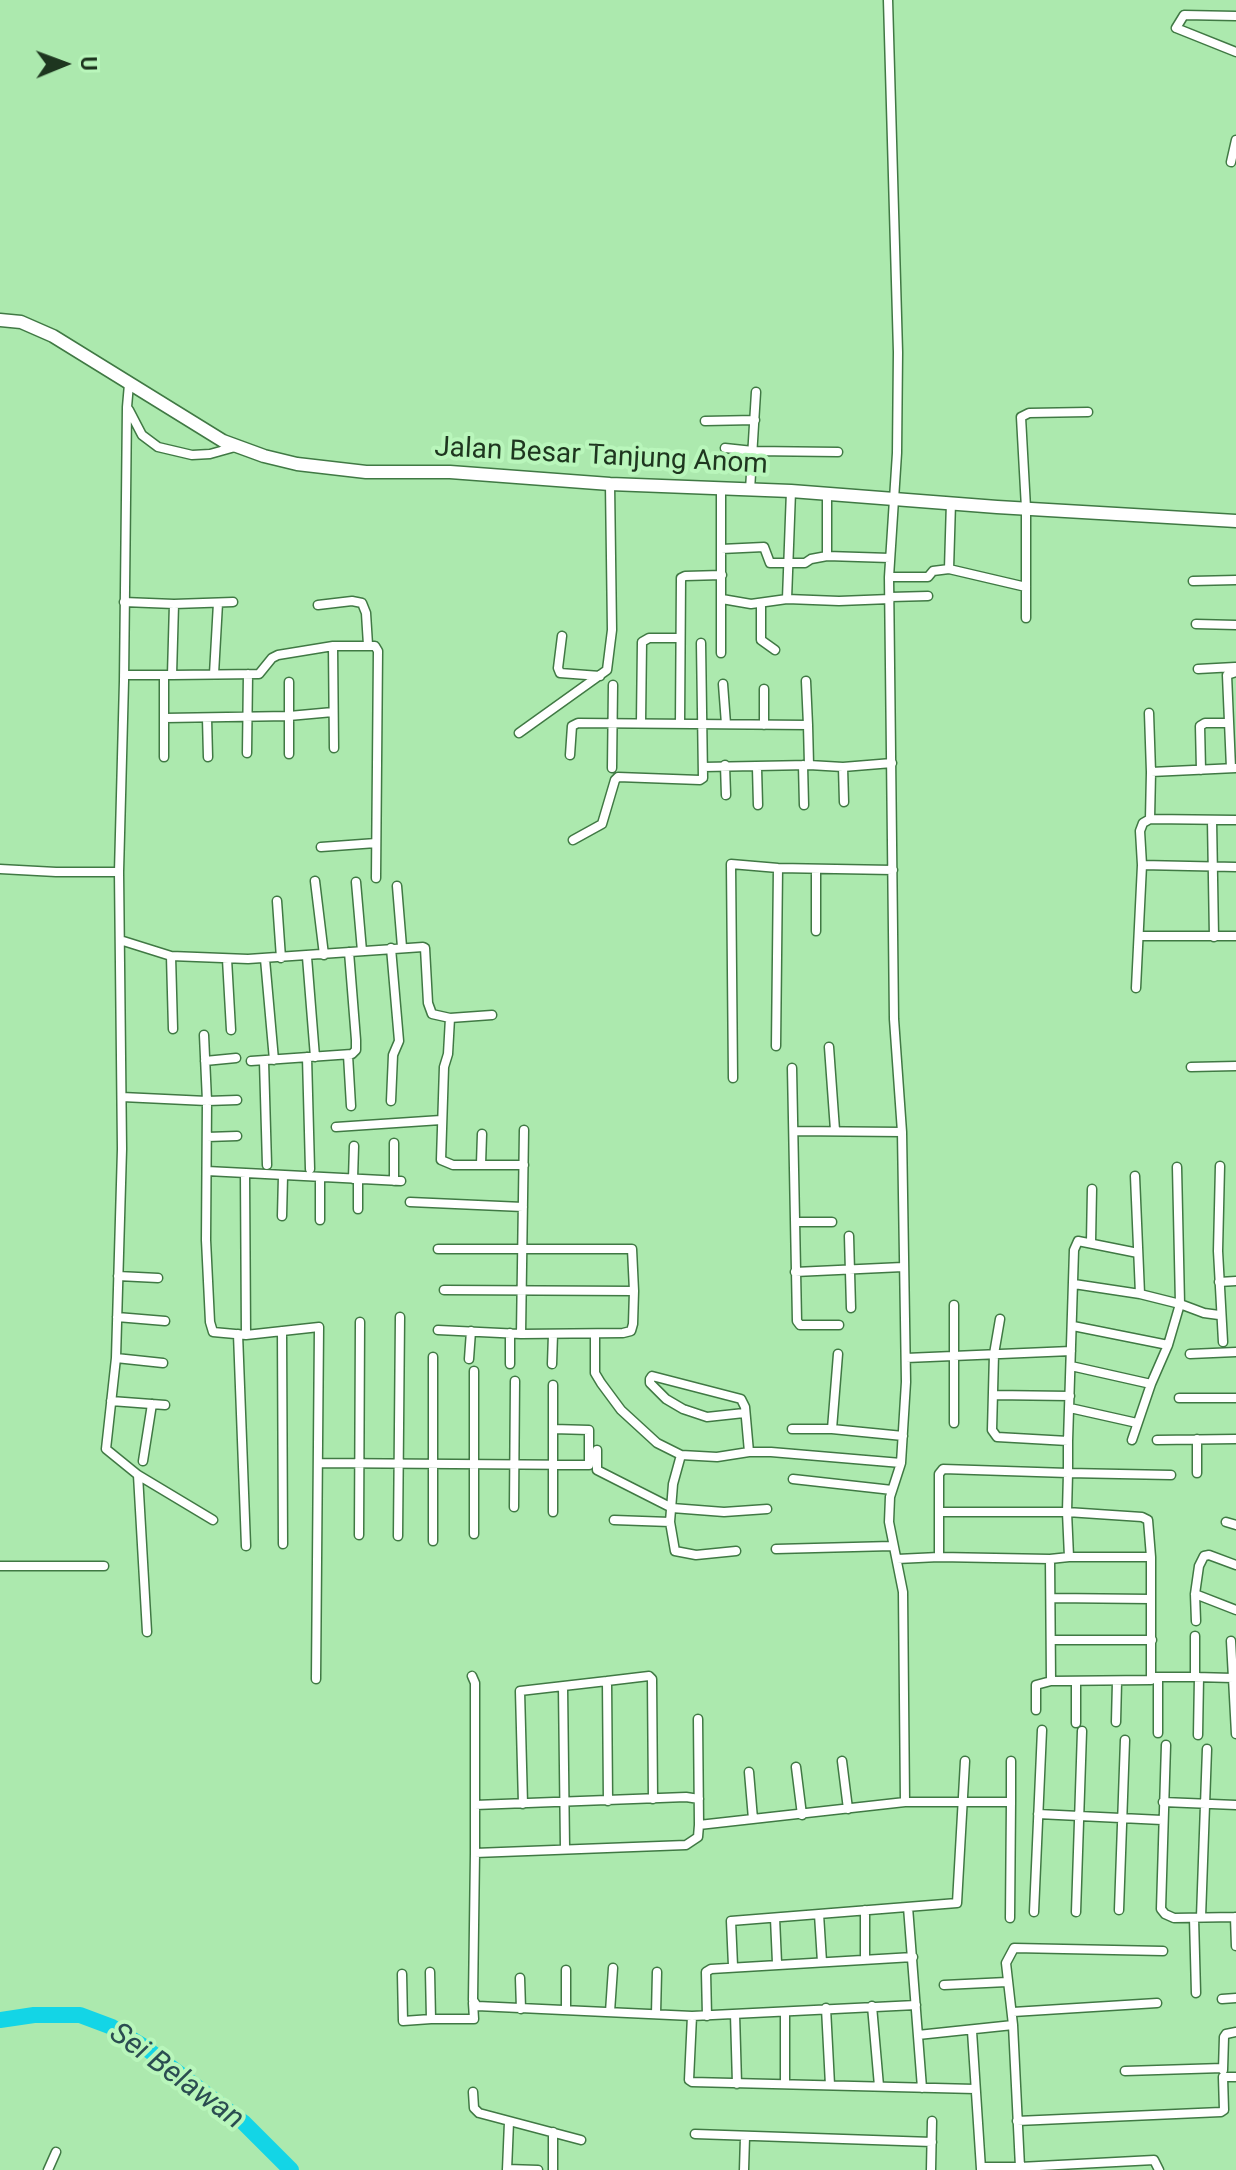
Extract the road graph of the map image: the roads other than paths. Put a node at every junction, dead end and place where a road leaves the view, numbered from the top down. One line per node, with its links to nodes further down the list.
1 (888, 0): 22 (street)
2 (1236, 16): 3 (street)
3 (1236, 52)
4 (1236, 140): 5 (street)
5 (1231, 162)
6 (0, 320): 7 (main road, Jalan Besar Tanjung Anom)
7 (129, 384): 9 (street); 13 (main road, Jalan Besar Tanjung Anom)
8 (756, 392): 11 (street)
9 (127, 407): 13 (street); 40 (street)
10 (1088, 412): 24 (street)
11 (755, 420): 12 (street); 15 (street)
12 (705, 421)
13 (235, 446): 17 (main road, Jalan Besar Tanjung Anom)
14 (725, 448): 15 (street)
15 (753, 451): 16 (street); 19 (street)
16 (838, 452)
17 (610, 484): 18 (main road, Jalan Besar Tanjung Anom); 62 (street)
18 (721, 489): 19 (main road, Jalan Besar Tanjung Anom); 26 (street)
19 (750, 490): 20 (main road, Jalan Besar Tanjung Anom)
20 (791, 491): 21 (main road, Jalan Besar Tanjung Anom); 29 (street)
21 (827, 493): 22 (main road, Jalan Besar Tanjung Anom); 27 (street)
22 (894, 498): 23 (main road, Jalan Besar Tanjung Anom); 28 (street)
23 (951, 502): 24 (main road, Jalan Besar Tanjung Anom); 30 (street)
24 (1026, 508): 25 (main road, Jalan Besar Tanjung Anom); 35 (street)
25 (1236, 521)
26 (721, 549): 29 (street); 31 (street)
27 (827, 556): 28 (street); 29 (street)
28 (890, 558): 32 (street)
29 (789, 564): 39 (street)
30 (949, 569): 32 (street); 35 (street)
31 (722, 575): 38 (street); 50 (street)
32 (889, 577): 37 (street)
33 (1236, 580): 34 (street)
34 (1193, 581)
35 (1026, 587): 46 (street)
36 (928, 596): 37 (street)
37 (890, 598): 39 (street); 89 (street)
38 (722, 599): 43 (street); 55 (street)
39 (787, 599): 43 (street)
40 (124, 602): 44 (street); 60 (street)
41 (233, 602): 42 (street)
42 (218, 603): 44 (street); 58 (street)
43 (761, 603): 54 (street)
44 (174, 604): 61 (street)
45 (318, 605): 52 (street)
46 (1026, 618)
47 (1196, 624): 48 (street)
48 (1236, 625)
49 (562, 636): 62 (street)
50 (680, 638): 74 (street); 76 (street)
51 (701, 643): 78 (street)
52 (368, 645): 53 (street); 107 (street)
53 (333, 646): 59 (street); 68 (street)
54 (775, 650)
55 (721, 653)
56 (1198, 669): 57 (street)
57 (1236, 670): 77 (street)
58 (214, 674): 59 (street); 61 (street)
59 (248, 674): 71 (street)
60 (124, 675): 61 (street); 116 (street)
61 (168, 675): 72 (street)
62 (600, 676): 82 (street)
63 (806, 681): 81 (street)
64 (289, 682): 70 (street)
65 (723, 684): 79 (street)
66 (613, 685): 75 (street)
67 (764, 689): 80 (street)
68 (333, 712): 70 (street); 83 (street)
69 (1149, 713): 98 (street)
70 (289, 716): 71 (street); 85 (street)
71 (247, 717): 73 (street); 84 (street)
72 (165, 718): 73 (street); 87 (street)
73 (207, 718): 88 (street)
74 (641, 722): 75 (street); 76 (street)
75 (612, 723): 86 (street); 94 (street)
76 (680, 723): 78 (street)
77 (1229, 723): 96 (street); 97 (street)
78 (703, 724): 79 (street); 92 (street)
79 (726, 724): 80 (street)
80 (764, 725): 81 (street)
81 (808, 725): 91 (street)
82 (519, 733)
83 (334, 748)
84 (247, 753)
85 (289, 754)
86 (570, 755)
87 (164, 757)
88 (208, 757)
89 (892, 763): 93 (street); 115 (street)
90 (725, 765): 92 (street); 95 (street); 99 (street)
91 (806, 765): 93 (street); 95 (street); 102 (street)
92 (703, 767): 106 (street)
93 (843, 767): 100 (street)
94 (612, 768)
95 (757, 768): 101 (street)
96 (1234, 768): 97 (street)
97 (1201, 770): 98 (street)
98 (1151, 772): 103 (street)
99 (726, 795)
100 (844, 802)
101 (758, 805)
102 (804, 805)
103 (1150, 819): 104 (street); 109 (street)
104 (1212, 820): 105 (street); 110 (street)
105 (1236, 820)
106 (573, 840)
107 (376, 843): 108 (street); 117 (street)
108 (321, 847)
109 (1142, 865): 110 (street); 123 (street)
110 (1211, 867): 111 (street); 125 (street)
111 (1236, 867)
112 (778, 868): 114 (street); 143 (street); 154 (street)
113 (0, 869): 116 (street)
114 (816, 869): 115 (street); 122 (street)
115 (893, 870): 165 (street)
116 (119, 872): 126 (street)
117 (376, 878)
118 (315, 881): 131 (street)
119 (356, 882): 129 (street)
120 (397, 886): 127 (street)
121 (277, 901): 134 (street)
122 (816, 931)
123 (1139, 936): 125 (street); 137 (street)
124 (1236, 936): 125 (street)
125 (1214, 937)
126 (120, 940): 132 (street); 155 (street)
127 (402, 947): 128 (street); 139 (street)
128 (391, 948): 129 (street); 158 (street)
129 (362, 951): 130 (street)
130 (349, 952): 131 (street); 145 (street)
131 (324, 955): 133 (street)
132 (171, 956): 135 (street); 140 (street)
133 (307, 957): 134 (street); 146 (street)
134 (281, 958): 136 (street)
135 (227, 959): 136 (street); 141 (street)
136 (265, 959): 148 (street)
137 (1136, 988)
138 (492, 1015): 139 (street)
139 (450, 1018): 160 (street)
140 (173, 1029)
141 (231, 1030)
142 (204, 1035): 149 (street)
143 (776, 1046)
144 (829, 1047): 163 (street)
145 (348, 1055): 146 (street); 159 (street)
146 (311, 1057): 148 (street); 176 (street)
147 (236, 1058): 149 (street)
148 (269, 1060): 150 (street); 172 (street)
149 (205, 1061): 157 (street)
150 (251, 1061)
151 (1236, 1066): 152 (street)
152 (1191, 1067)
153 (792, 1068): 164 (street)
154 (733, 1078)
155 (122, 1097): 157 (street); 199 (street)
156 (237, 1100): 157 (street)
157 (207, 1101): 168 (street)
158 (391, 1101)
159 (351, 1106)
160 (441, 1120): 161 (street); 171 (street)
161 (336, 1127)
162 (524, 1130): 173 (street)
163 (835, 1130): 164 (street); 165 (street)
164 (794, 1131): 189 (street)
165 (902, 1132): 196 (street)
166 (482, 1134): 171 (street)
167 (237, 1136): 168 (street)
168 (207, 1137): 177 (street)
169 (394, 1143): 182 (street)
170 (354, 1146): 182 (street)
171 (481, 1164): 173 (street)
172 (267, 1165)
173 (524, 1165): 185 (street)
174 (1220, 1166): 202 (street)
175 (1177, 1167): 208 (street)
176 (310, 1169)
177 (207, 1171): 178 (street); 223 (street)
178 (245, 1174): 179 (street); 223 (street)
179 (283, 1176): 181 (street); 187 (street)
180 (1135, 1176): 195 (street)
181 (320, 1177): 182 (street); 188 (street)
182 (355, 1179): 186 (street)
183 (1092, 1189): 192 (street)
184 (410, 1202): 185 (street)
185 (523, 1207): 194 (street)
186 (358, 1209)
187 (282, 1216)
188 (320, 1220)
189 (795, 1222): 190 (street); 198 (street)
190 (832, 1222)
191 (849, 1236): 197 (street)
192 (1091, 1242): 195 (street); 203 (street)
193 (438, 1249): 194 (street)
194 (522, 1250): 205 (street); 206 (street)
195 (1138, 1253): 207 (street)
196 (903, 1267): 197 (street); 237 (street)
197 (850, 1269): 198 (street); 210 (street)
198 (795, 1272): 217 (street)
199 (118, 1276): 200 (street); 212 (street)
200 (158, 1278)
201 (1236, 1281): 202 (street)
202 (1219, 1282): 211 (street)
203 (1074, 1284): 207 (street); 218 (street)
204 (444, 1290): 205 (street)
205 (523, 1291): 206 (street); 224 (street)
206 (634, 1291): 226 (street)
207 (1140, 1294): 208 (street)
208 (1180, 1304): 211 (street); 228 (street)
209 (954, 1305): 235 (street)
210 (851, 1308)
211 (1221, 1313): 227 (street)
212 (117, 1317): 215 (street); 236 (street)
213 (400, 1317): 274 (street)
214 (1000, 1319): 232 (street)
215 (165, 1321)
216 (360, 1322): 272 (street)
217 (839, 1325)
218 (1073, 1326): 228 (street); 229 (street)
219 (438, 1330): 221 (street)
220 (282, 1331): 223 (street); 271 (street); 298 (street)
221 (471, 1331): 222 (street); 238 (street)
222 (510, 1333): 224 (street); 240 (street)
223 (242, 1334): 299 (street)
224 (521, 1334): 225 (street)
225 (553, 1334): 226 (street); 241 (street)
226 (595, 1334): 269 (street)
227 (1223, 1342)
228 (1168, 1345): 245 (street)
229 (1071, 1351): 232 (street); 242 (street)
230 (1236, 1352): 233 (street)
231 (838, 1354): 260 (street)
232 (994, 1354): 235 (street); 247 (street)
233 (1190, 1354)
234 (433, 1357): 275 (street)
235 (953, 1357): 237 (street); 256 (street)
236 (116, 1358): 239 (street); 251 (street)
237 (906, 1358): 261 (street)
238 (469, 1359)
239 (163, 1363)
240 (510, 1364)
241 (552, 1364)
242 (1071, 1366): 245 (street); 248 (street)
243 (474, 1371): 276 (street)
244 (515, 1381): 277 (street)
245 (1151, 1384): 257 (street)
246 (553, 1385): 258 (street)
247 (993, 1395): 248 (street); 266 (street)
248 (1070, 1396): 254 (street)
249 (1179, 1398): 250 (street)
250 (1236, 1398)
251 (111, 1401): 252 (street); 281 (street)
252 (152, 1404): 253 (street); 270 (street)
253 (165, 1405)
254 (1070, 1408): 257 (street); 266 (street)
255 (744, 1413): 255 (street); 268 (street)
256 (954, 1423)
257 (1137, 1423): 264 (street)
258 (553, 1429): 278 (street); 278 (street)
259 (792, 1429): 260 (street)
260 (832, 1429): 261 (street)
261 (903, 1436): 273 (street)
262 (1197, 1439): 263 (street); 265 (street); 280 (street)
263 (1236, 1439)
264 (1132, 1440)
265 (1157, 1440)
266 (1068, 1441): 279 (street)
267 (597, 1450): 286 (street)
268 (749, 1452): 269 (street); 273 (street)
269 (681, 1455): 286 (street)
270 (143, 1461)
271 (318, 1463): 272 (street); 325 (street)
272 (359, 1463): 274 (street); 295 (street)
273 (901, 1463): 284 (street)
274 (398, 1464): 275 (street); 296 (street)
275 (433, 1464): 276 (street); 297 (street)
276 (474, 1464): 277 (street); 294 (street)
277 (514, 1464): 278 (street); 285 (street)
278 (553, 1465): 288 (street)
279 (1068, 1473): 282 (street); 289 (street); 290 (street)
280 (1197, 1473)
281 (138, 1475): 291 (street); 316 (street)
282 (1171, 1475)
283 (793, 1479): 284 (street)
284 (892, 1490): 300 (street)
285 (514, 1507)
286 (672, 1508): 287 (street); 293 (street)
287 (767, 1509)
288 (553, 1512)
289 (939, 1512): 290 (street); 303 (street)
290 (1067, 1512): 304 (street); 305 (street)
291 (213, 1520)
292 (614, 1520): 293 (street)
293 (670, 1522): 302 (street)
294 (474, 1534)
295 (359, 1535)
296 (398, 1536)
297 (433, 1541)
298 (283, 1544)
299 (246, 1546)
300 (892, 1546): 301 (street); 306 (street)
301 (776, 1549)
302 (736, 1551)
303 (939, 1557): 306 (street); 307 (street)
304 (1069, 1557): 305 (street); 307 (street)
305 (1151, 1557): 313 (street)
306 (897, 1559): 352 (street)
307 (1050, 1559): 312 (street)
308 (1236, 1565): 311 (street)
309 (0, 1566): 310 (street)
310 (104, 1566)
311 (1195, 1594): 314 (street); 315 (street)
312 (1051, 1598): 313 (street); 318 (street)
313 (1151, 1599): 319 (street)
314 (1236, 1610)
315 (1196, 1621)
316 (147, 1632)
317 (1195, 1636): 323 (street)
318 (1051, 1640): 319 (street); 327 (street)
319 (1152, 1640): 322 (street)
320 (1231, 1641): 324 (street)
321 (472, 1676): 358 (street)
322 (1155, 1677): 323 (street); 328 (street); 337 (street)
323 (1197, 1677): 324 (street); 339 (street)
324 (1233, 1678): 338 (street)
325 (316, 1679)
326 (607, 1681): 330 (street); 348 (street); 350 (street)
327 (1051, 1681): 329 (street); 331 (street)
328 (1117, 1682): 329 (street); 333 (street)
329 (1076, 1683): 334 (street)
330 (563, 1687): 351 (street); 357 (street)
331 (1036, 1710)
332 (698, 1719): 349 (street)
333 (1116, 1722)
334 (1076, 1723)
335 (1042, 1730): 361 (street)
336 (1082, 1731): 363 (street)
337 (1158, 1733)
338 (1236, 1734)
339 (1198, 1735)
340 (1125, 1740): 365 (street)
341 (1166, 1745): 355 (street)
342 (1207, 1749): 356 (street)
343 (842, 1761): 360 (street)
344 (965, 1761): 353 (street)
345 (1011, 1761): 354 (street)
346 (796, 1767): 362 (street)
347 (749, 1772): 364 (street)
348 (653, 1799): 349 (street); 350 (street)
349 (699, 1799): 367 (street)
350 (608, 1801): 351 (street)
351 (566, 1802): 357 (street); 368 (street)
352 (905, 1802): 353 (street); 360 (street)
353 (964, 1802): 354 (street); 370 (street)
354 (1011, 1802): 378 (street)
355 (1163, 1802): 356 (street); 366 (street)
356 (1206, 1803): 359 (street); 379 (street)
357 (523, 1804): 358 (street)
358 (475, 1805): 369 (street)
359 (1236, 1805)
360 (848, 1809): 362 (street)
361 (1038, 1814): 363 (street); 373 (street)
362 (802, 1815): 364 (street)
363 (1078, 1817): 365 (street); 374 (street)
364 (753, 1819): 367 (street)
365 (1120, 1820): 366 (street); 372 (street)
366 (1162, 1820): 379 (street)
367 (699, 1825): 368 (street)
368 (565, 1848): 369 (street)
369 (475, 1853): 398 (street)
370 (908, 1907): 371 (street); 382 (street)
371 (865, 1910): 375 (street); 383 (street)
372 (1119, 1910)
373 (1034, 1912)
374 (1076, 1912)
375 (819, 1914): 377 (street); 384 (street)
376 (1235, 1917): 379 (street); 380 (street)
377 (775, 1918): 385 (street); 386 (street)
378 (1010, 1918)
379 (1197, 1918): 395 (street)
380 (1236, 1946)
381 (1163, 1951): 393 (street)
382 (913, 1957): 383 (street); 400 (street)
383 (865, 1959): 384 (street)
384 (822, 1962): 385 (street)
385 (777, 1963): 386 (street)
386 (733, 1966): 411 (street)
387 (613, 1968): 405 (street)
388 (566, 1970): 404 (street)
389 (430, 1972): 412 (street)
390 (657, 1972): 408 (street)
391 (402, 1974): 412 (street)
392 (520, 1978): 403 (street)
393 (1007, 1982): 394 (street); 407 (street)
394 (944, 1985)
395 (1196, 1993)
396 (1236, 1998): 397 (street)
397 (1222, 1999)
398 (473, 2000): 403 (street); 412 (street)
399 (1157, 2003): 407 (street)
400 (916, 2005): 401 (street); 416 (street)
401 (872, 2006): 402 (street); 423 (street)
402 (826, 2008): 406 (street); 422 (street)
403 (521, 2009): 404 (street)
404 (566, 2009): 405 (street)
405 (610, 2012): 408 (street)
406 (785, 2012): 409 (street); 421 (street)
407 (1013, 2012): 413 (street)
408 (656, 2014): 410 (street)
409 (735, 2014): 411 (street); 420 (street)
410 (692, 2016): 411 (street); 420 (street)
411 (707, 2016)
412 (431, 2019)
413 (1013, 2025): 414 (street); 428 (street)
414 (972, 2031): 416 (street); 425 (street)
415 (1236, 2032): 418 (street)
416 (918, 2035): 424 (street)
417 (1125, 2071): 418 (street)
418 (1223, 2073): 419 (street); 428 (street)
419 (1236, 2077)
420 (737, 2084): 421 (street)
421 (785, 2084): 422 (street)
422 (830, 2085): 423 (street)
423 (879, 2086): 424 (street)
424 (922, 2088): 425 (street)
425 (975, 2089): 437 (street)
426 (473, 2092): 429 (street)
427 (932, 2121): 434 (street)
428 (1017, 2121): 438 (street)
429 (509, 2122): 430 (street); 441 (street)
430 (553, 2132): 433 (street); 443 (street)
431 (695, 2134): 432 (street)
432 (745, 2137): 434 (street); 444 (street)
433 (581, 2140)
434 (932, 2142): 445 (street)
435 (56, 2152): 440 (street)
436 (1113, 2167): 439 (street); 446 (street)
437 (981, 2168): 438 (street)
438 (1020, 2168): 439 (street)
439 (1066, 2168)
440 (48, 2170)
441 (507, 2170): 442 (street)
442 (538, 2170)
443 (553, 2170)
444 (744, 2170)
445 (931, 2170)
446 (1159, 2170)

